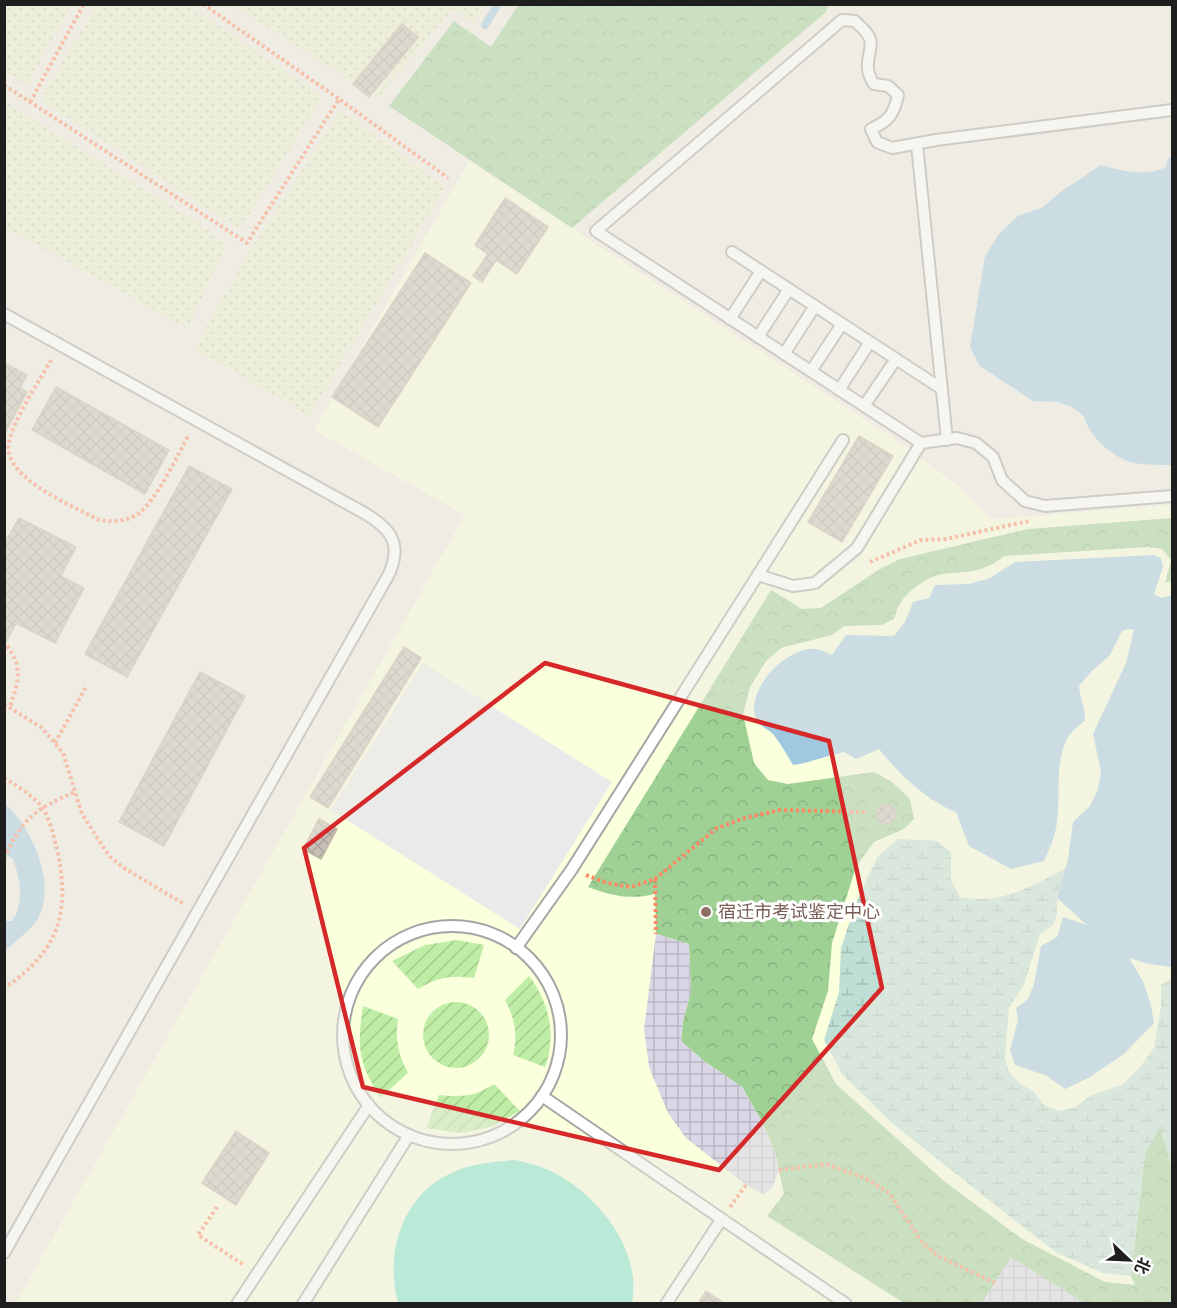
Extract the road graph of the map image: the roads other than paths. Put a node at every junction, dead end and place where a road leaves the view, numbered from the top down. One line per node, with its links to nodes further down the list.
1 (1173, 110): 2 (lane)
2 (918, 145): 8 (lane); 15 (lane)
3 (732, 252): 4 (lane)
4 (761, 271): 5 (lane); 8 (lane)
5 (789, 289): 6 (lane); 10 (lane)
6 (814, 306): 9 (lane); 12 (lane)
7 (4, 314): 28 (lane)
8 (730, 319): 10 (lane)
9 (842, 324): 11 (lane); 14 (lane)
10 (758, 337): 12 (lane)
11 (870, 342): 13 (lane); 16 (lane)
12 (784, 354): 14 (lane)
13 (896, 359): 15 (lane); 17 (lane)
14 (811, 371): 16 (lane)
15 (942, 389): 19 (lane)
16 (839, 390): 17 (lane)
17 (864, 406): 20 (lane)
18 (843, 440): 22 (lane)
19 (947, 440): 20 (lane); 21 (lane)
20 (921, 443): 22 (lane)
21 (1173, 496)
22 (758, 575): 23 (lane)
23 (516, 948): 24 (lane); 25 (lane)
24 (542, 1096): 26 (lane); 27 (lane)
25 (369, 1105): 26 (lane); 30 (lane)
26 (409, 1135): 29 (lane)
27 (722, 1220): 31 (lane); 32 (lane)
28 (4, 1253)
29 (308, 1302)
30 (237, 1304)
31 (666, 1304)
32 (846, 1304)

